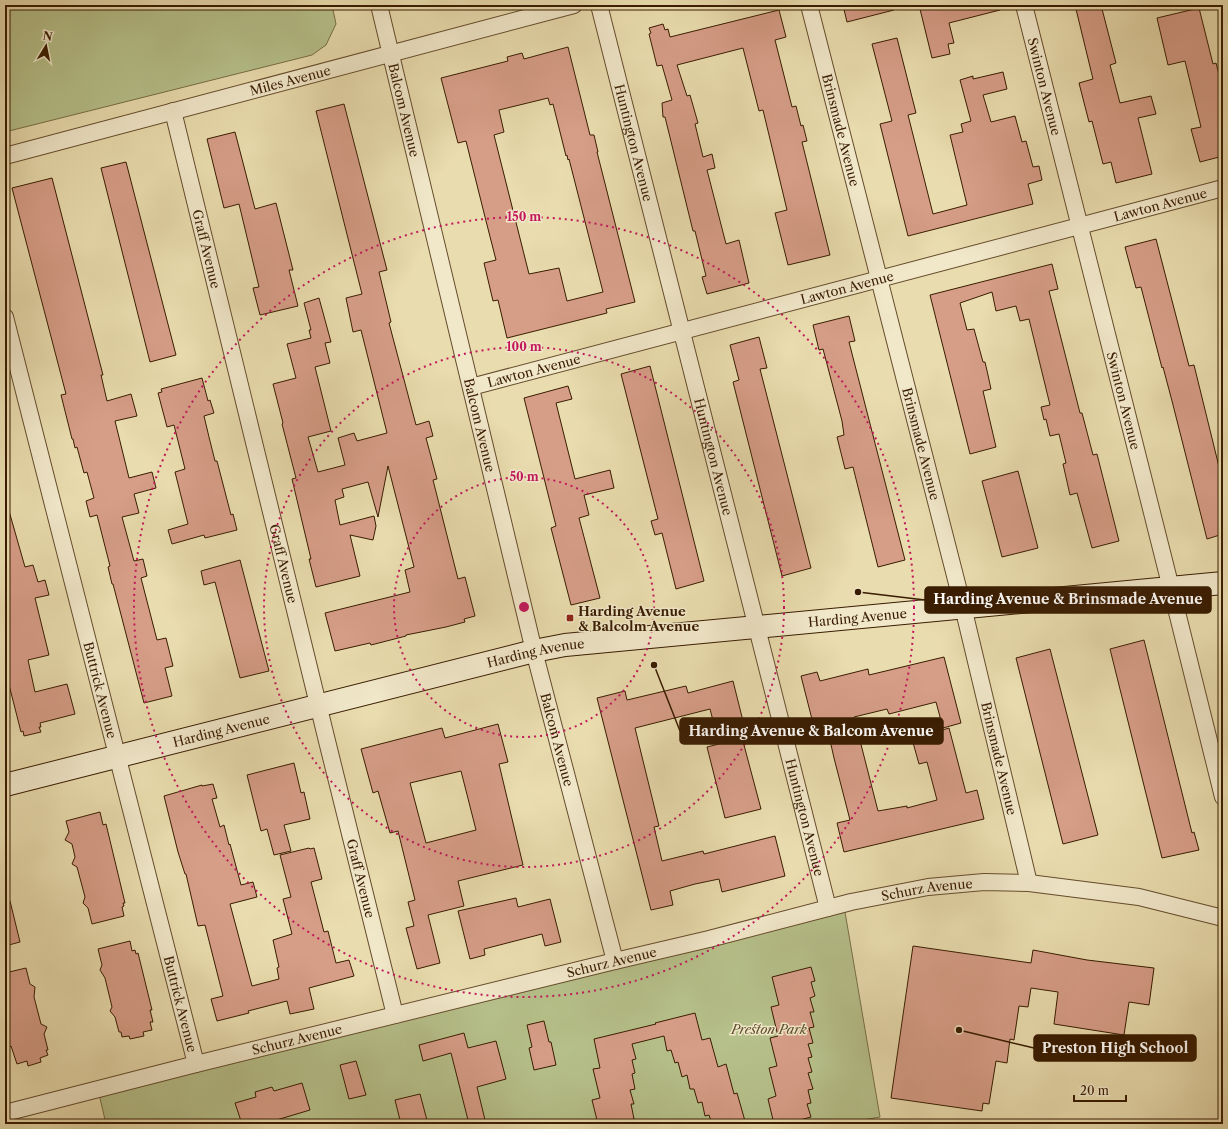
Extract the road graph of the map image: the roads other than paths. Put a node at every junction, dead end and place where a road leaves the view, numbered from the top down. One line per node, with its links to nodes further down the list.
1 (379, 5): 6 (street, Balcom Avenue)
2 (574, 5): 6 (street, Miles Avenue)
3 (599, 5): 13 (street, Huntington Avenue)
4 (809, 5): 11 (street, Brinsmade Avenue)
5 (1024, 5): 10 (street, Swinton Avenue)
6 (390, 53): 7 (street, Miles Avenue); 14 (street, Balcom Avenue)
7 (173, 111): 8 (street, Miles Avenue); 20 (street, Graff Avenue)
8 (5, 156)
9 (1223, 188): 10 (street, Lawton Avenue)
10 (1079, 226): 11 (street, Lawton Avenue); 16 (street, Swinton Avenue)
11 (880, 279): 13 (street, Lawton Avenue); 17 (street, Brinsmade Avenue)
12 (5, 316): 21 (street, Buttrick Avenue)
13 (682, 330): 14 (street, Lawton Avenue); 18 (street, Huntington Avenue)
14 (470, 387): 19 (street, Balcom Avenue)
15 (1223, 583): 16 (street, Harding Avenue)
16 (1172, 588): 17 (street, Harding Avenue); 22 (street, Swinton Avenue)
17 (964, 607): 18 (street, Harding Avenue); 25 (street, Brinsmade Avenue)
18 (757, 626): 19 (street, Harding Avenue); 26 (street, Huntington Avenue)
19 (534, 651): 20 (street, Harding Avenue); 28 (street, Balcom Avenue)
20 (318, 706): 21 (street, Harding Avenue); 29 (street, Graff Avenue)
21 (118, 756): 23 (street, Harding Avenue); 30 (street, Buttrick Avenue)
22 (1220, 776): 24 (street, Swinton Avenue)
23 (5, 785)
24 (1223, 797)
25 (1029, 883): 26 (street, Schurz Avenue); 27 (street, Schurz Avenue)
26 (828, 908): 28 (street, Schurz Avenue)
27 (1223, 918)
28 (615, 961): 29 (street, Schurz Avenue)
29 (395, 1015): 30 (street, Schurz Avenue)
30 (196, 1064): 31 (street, Schurz Avenue)
31 (5, 1113)

